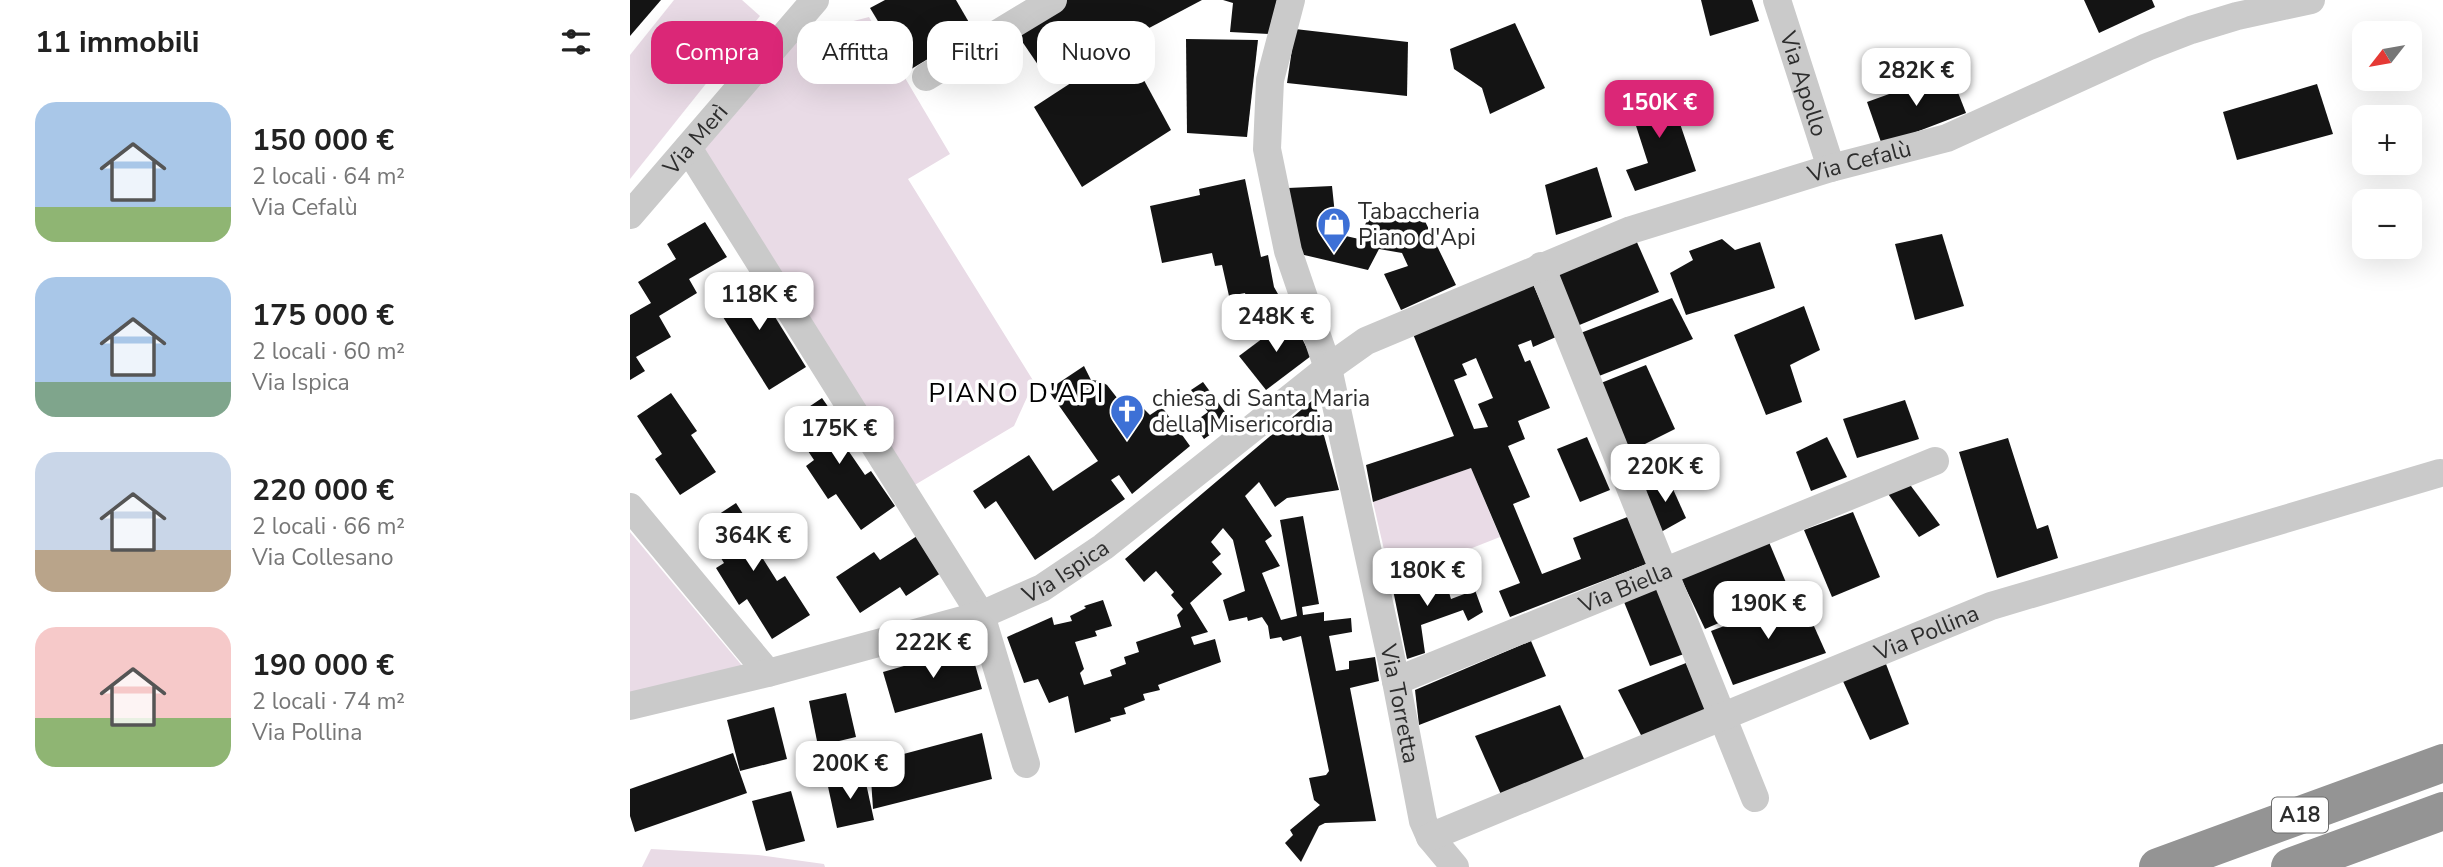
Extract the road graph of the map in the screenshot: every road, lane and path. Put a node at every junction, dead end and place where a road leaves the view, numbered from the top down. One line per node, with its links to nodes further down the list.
1 (815, 0): 7 (street, Via Merì)
2 (1053, 0): 6 (street)
3 (1291, 0): 12 (street, Via Torretta)
4 (1777, 0): 8 (street, Via Apollo)
5 (2311, 0): 8 (street, Via Cefalù)
6 (926, 77)
7 (688, 148): 9 (street, Via Merì); 17 (street)
8 (1831, 168): 10 (street, Via Cefalù)
9 (630, 215)
10 (1541, 266): 11 (street, Via Cefalù); 16 (street)
11 (1407, 323): 12 (street, Via Ispica)
12 (1328, 368): 17 (street, Via Ispica); 19 (street, Via Torretta)
13 (1935, 461): 16 (street, Via Biella)
14 (2440, 473): 21 (street, Via Pollina)
15 (630, 507): 18 (street)
16 (1664, 570): 19 (street, Via Biella); 21 (street)
17 (981, 615): 18 (street, Via Ispica); 23 (street)
18 (768, 673): 20 (street, Via Ispica)
19 (1396, 681): 26 (street, Via Torretta)
20 (630, 706)
21 (1723, 716): 24 (street); 26 (street, Via Pollina)
22 (2443, 763): 28 (highway, A18)
23 (1026, 764)
24 (1755, 798)
25 (2443, 811): 29 (highway, A18)
26 (1430, 837): 27 (street, Via Torretta)
27 (1455, 867)
28 (2158, 867)
29 (2290, 867)

